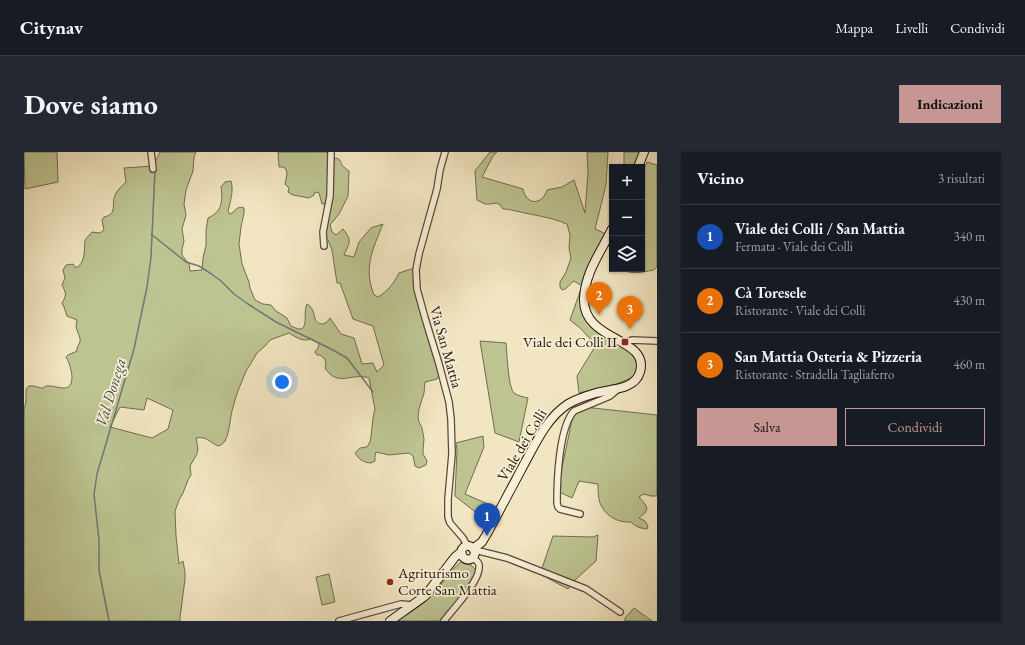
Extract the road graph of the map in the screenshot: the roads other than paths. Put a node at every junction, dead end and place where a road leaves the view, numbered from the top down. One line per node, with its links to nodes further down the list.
1 (152, 152): 6 (street)
2 (331, 152): 8 (street)
3 (445, 152): 13 (street, Via San Mattia)
4 (644, 152): 5 (street)
5 (639, 164)
6 (153, 169)
7 (609, 234): 10 (street, Viale dei Colli)
8 (324, 246)
9 (657, 341): 10 (street)
10 (624, 343): 11 (street, Viale dei Colli)
11 (619, 388): 12 (street, Viale dei Colli); 13 (street, Viale dei Colli)
12 (580, 514)
13 (472, 550): 14 (street); 14 (street); 16 (street); 19 (street)
14 (461, 552): 15 (street)
15 (412, 605): 17 (street); 18 (street)
16 (620, 612)
17 (339, 621)
18 (390, 621)
19 (444, 621)

